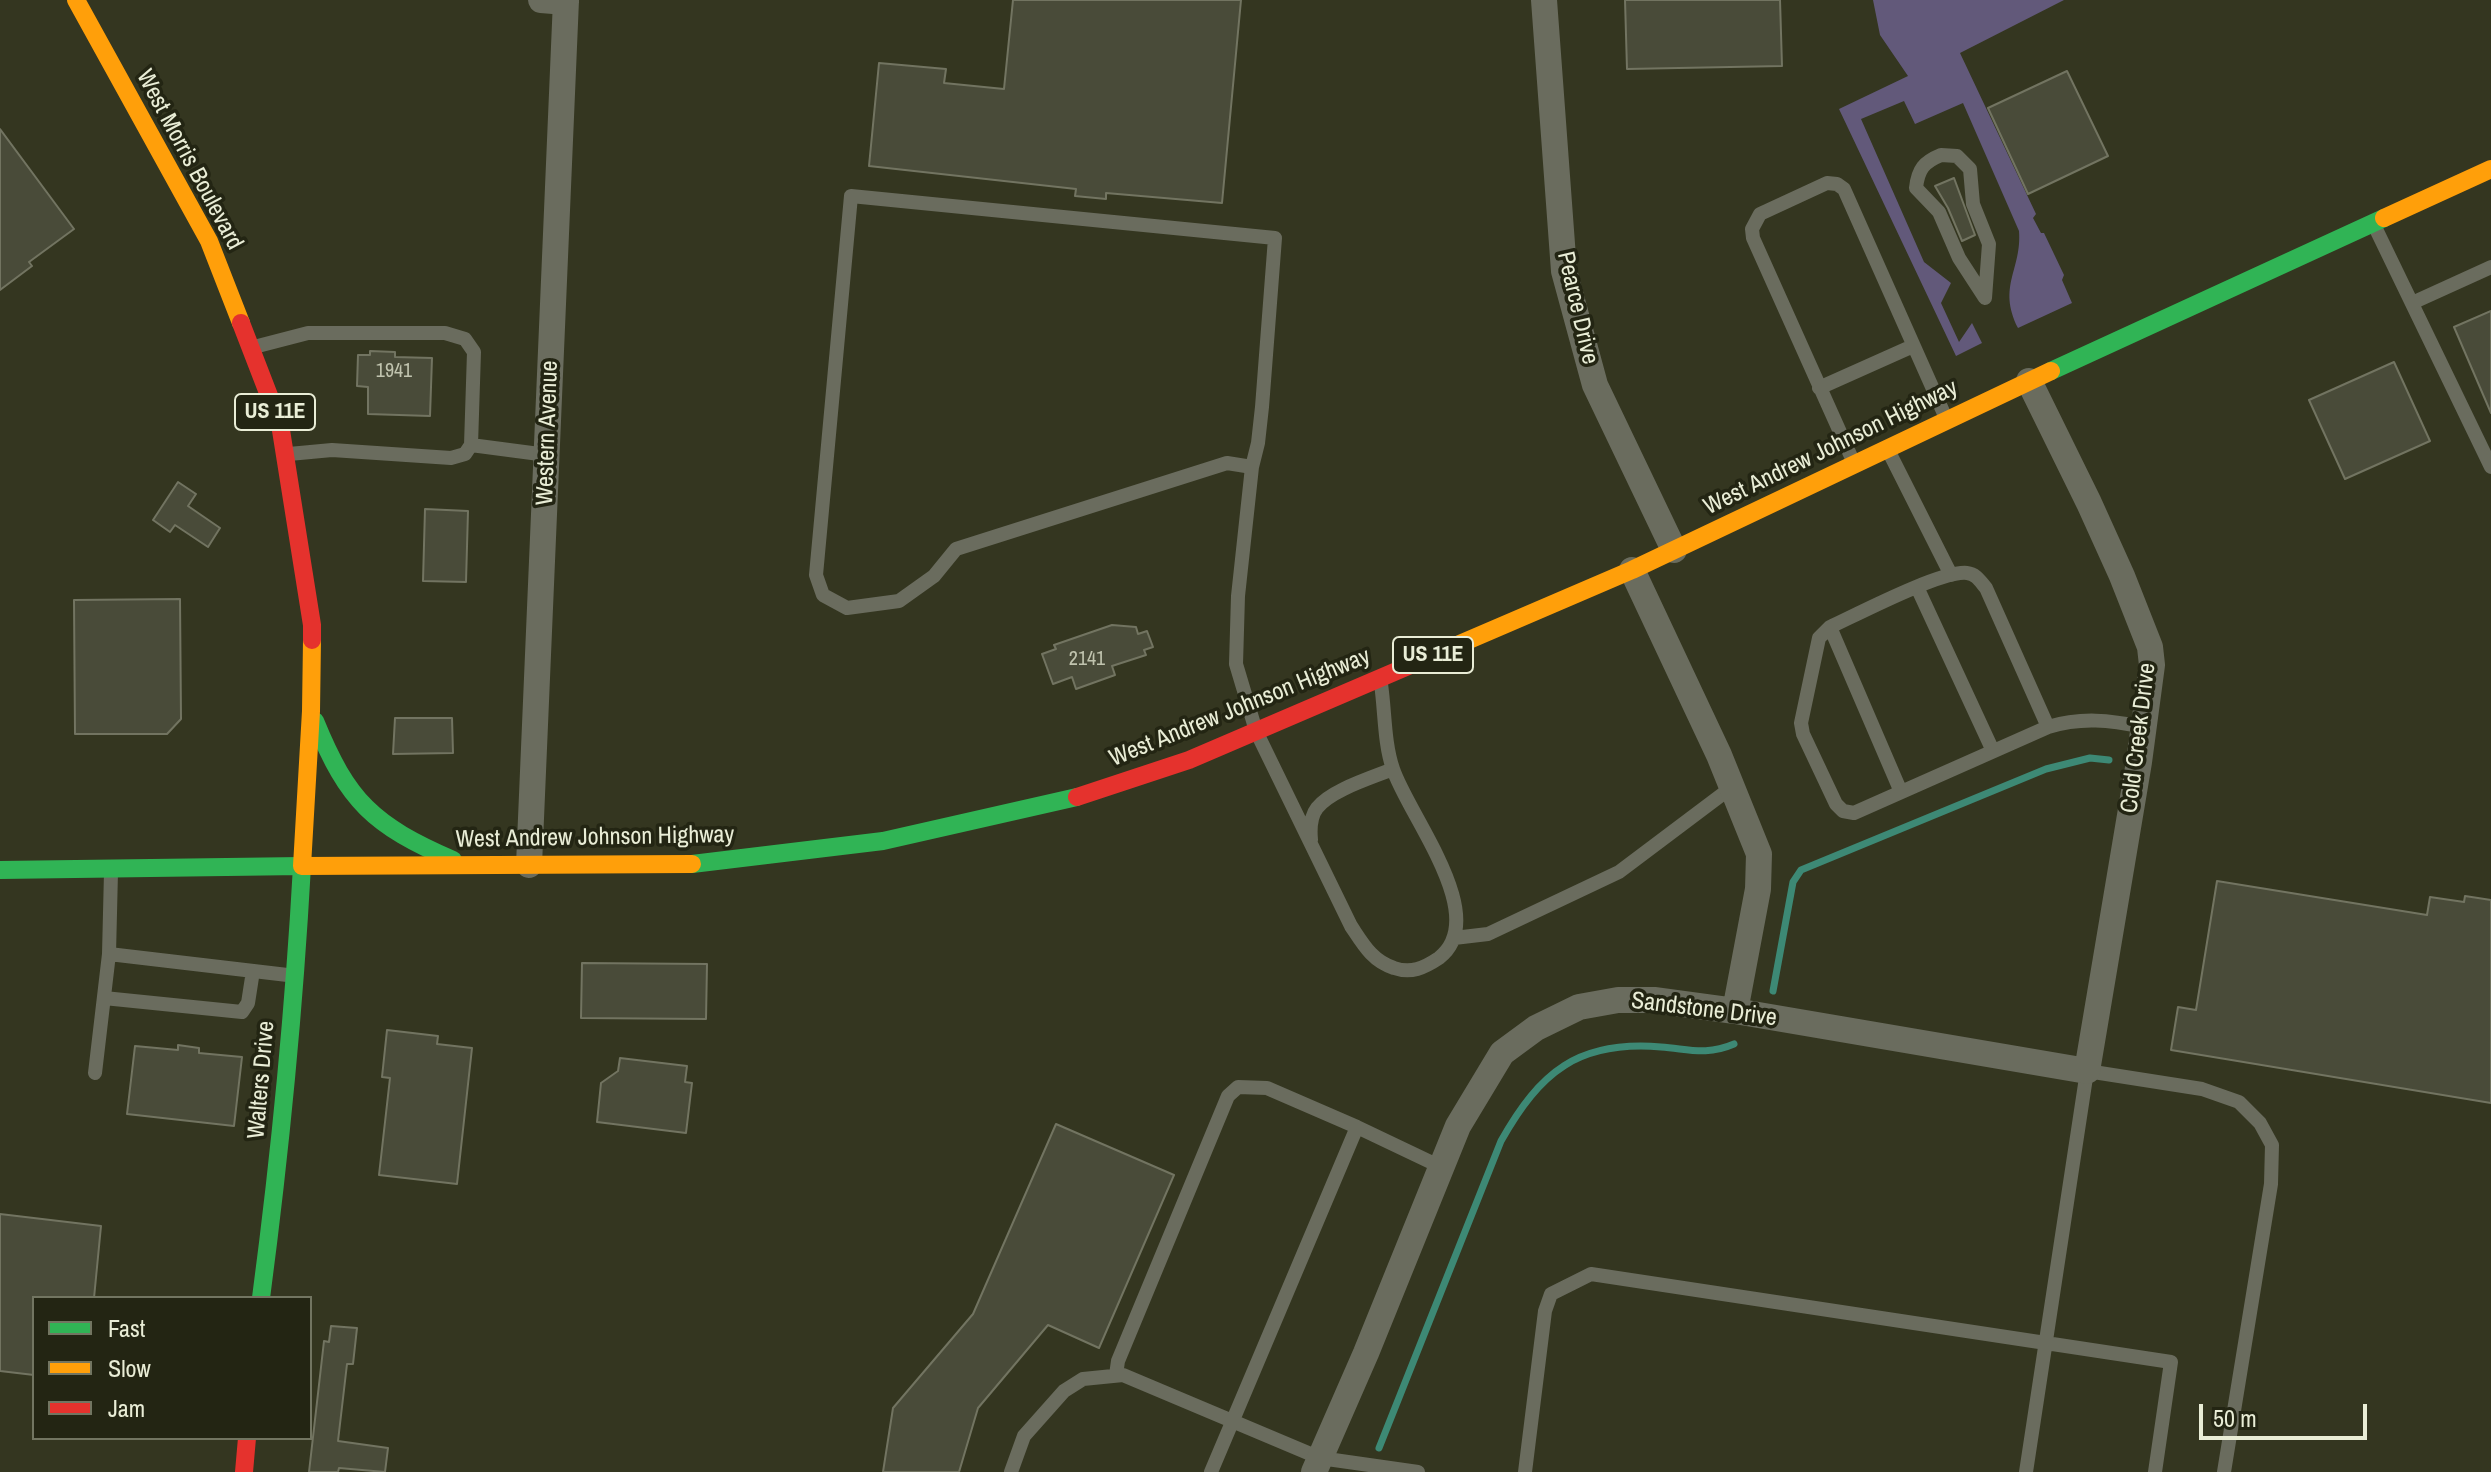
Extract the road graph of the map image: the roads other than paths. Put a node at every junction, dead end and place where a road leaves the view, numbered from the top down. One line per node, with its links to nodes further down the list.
1 (76, 0): 10 (main road, West Morris Boulevard / US 11E)
2 (1544, 0): 22 (street, Pearce Drive)
3 (558, 1): 18 (street, Western Avenue)
4 (2489, 176): 5 (main road, West Andrew Johnson Highway / US 11E)
5 (2373, 223): 8 (lane); 11 (main road, West Andrew Johnson Highway / US 11E)
6 (2491, 267): 8 (lane)
7 (1985, 298): 7 (lane)
8 (2412, 303): 14 (lane)
9 (1913, 346): 12 (lane); 12 (lane); 13 (lane)
10 (250, 348): 15 (lane); 17 (main road, West Morris Boulevard / US 11E)
11 (2029, 381): 13 (main road, West Andrew Johnson Highway / US 11E); 30 (street, Cold Creek Drive)
12 (1819, 388): 19 (lane)
13 (1946, 420): 16 (main road, West Andrew Johnson Highway / US 11E)
14 (2485, 438): 21 (lane)
15 (471, 445): 17 (lane); 18 (lane)
16 (1887, 448): 19 (main road, West Andrew Johnson Highway / US 11E); 24 (lane)
17 (284, 454): 28 (main road, West Morris Boulevard / US 11E)
18 (547, 455): 38 (street, Western Avenue)
19 (1854, 464): 22 (main road, West Andrew Johnson Highway / US 11E)
20 (1252, 467): 20 (lane); 31 (lane)
21 (2491, 467)
22 (1674, 550): 23 (main road, West Andrew Johnson Highway / US 11E)
23 (1632, 570): 27 (main road, West Andrew Johnson Highway / US 11E); 34 (street)
24 (1951, 575): 25 (lane); 29 (lane)
25 (1917, 587): 26 (lane); 32 (lane)
26 (1830, 627): 35 (lane); 35 (lane)
27 (1380, 678): 31 (main road, West Andrew Johnson Highway / US 11E); 33 (lane)
28 (311, 711): 37 (main road); 39 (main road, West Morris Boulevard / US 11E)
29 (2048, 727): 30 (lane); 32 (lane)
30 (2143, 727): 48 (street, Cold Creek Drive)
31 (1256, 731): 36 (lane); 38 (main road, West Andrew Johnson Highway / US 11E)
32 (1993, 751): 35 (lane)
33 (1393, 769): 36 (lane); 42 (lane)
34 (1732, 787): 42 (lane); 47 (street)
35 (1901, 792)
36 (1311, 844): 42 (lane)
37 (465, 865): 38 (main road, West Andrew Johnson Highway / US 11E); 39 (main road, West Andrew Johnson Highway / US 11E)
38 (529, 865)
39 (302, 866): 40 (main road, West Andrew Johnson Highway); 45 (main road, Walters Drive)
40 (111, 867): 41 (main road, West Andrew Johnson Highway); 43 (lane)
41 (0, 870)
42 (1454, 938)
43 (109, 954): 44 (lane); 46 (lane)
44 (253, 971): 45 (lane); 46 (lane)
45 (296, 976): 52 (main road, Walters Drive)
46 (104, 998): 49 (lane)
47 (1735, 1011): 48 (street, Sandstone Drive); 51 (street, Sandstone Drive)
48 (2087, 1071): 53 (lane); 65 (lane)
49 (95, 1073)
50 (1357, 1127): 51 (lane); 54 (lane); 55 (lane)
51 (1441, 1167): 57 (street, Sandstone Drive)
52 (261, 1296)
53 (2046, 1343): 62 (lane); 63 (lane); 64 (lane)
54 (1116, 1375): 55 (lane); 59 (lane)
55 (1234, 1421): 57 (lane); 60 (lane)
56 (247, 1440): 58 (main road)
57 (1317, 1465): 61 (lane)
58 (244, 1472)
59 (1011, 1472)
60 (1211, 1472)
61 (1418, 1472)
62 (1525, 1472)
63 (2026, 1472)
64 (2155, 1472)
65 (2224, 1472)

